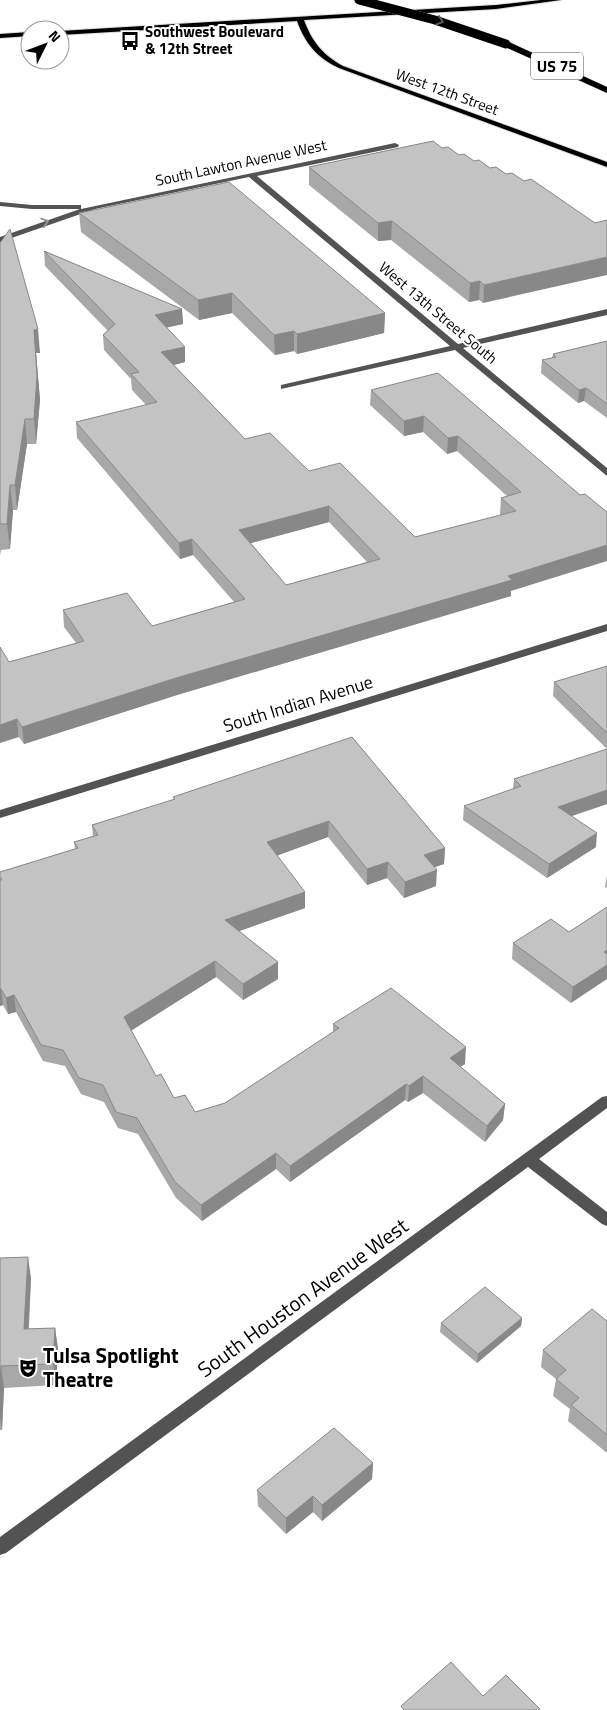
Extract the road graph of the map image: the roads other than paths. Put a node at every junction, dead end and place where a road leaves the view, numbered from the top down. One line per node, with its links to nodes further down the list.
1 (359, 0): 7 (highway, US 75, one-way to 7, bridge)
2 (558, 0): 3 (main road)
3 (300, 19): 4 (main road); 9 (main road, West 12th Street)
4 (70, 32)
5 (20, 35): 6 (main road)
6 (0, 36)
7 (607, 90)
8 (395, 145): 10 (street, South Lawton Avenue West)
9 (607, 165)
10 (251, 175): 12 (street, South Lawton Avenue West); 15 (street, West 13th Street South)
11 (0, 204): 12 (street, South Lawton Avenue West)
12 (93, 207): 13 (street, South Lawton Avenue West, one-way to 12)
13 (0, 240)
14 (607, 312): 15 (street)
15 (460, 348): 16 (street); 17 (street, West 13th Street South)
16 (284, 388)
17 (607, 473)
18 (607, 626): 19 (street, South Indian Avenue)
19 (0, 814)
20 (607, 1101): 21 (street, South Houston Avenue West)
21 (529, 1159): 22 (street); 23 (street, South Houston Avenue West)
22 (607, 1220)
23 (0, 1546)

